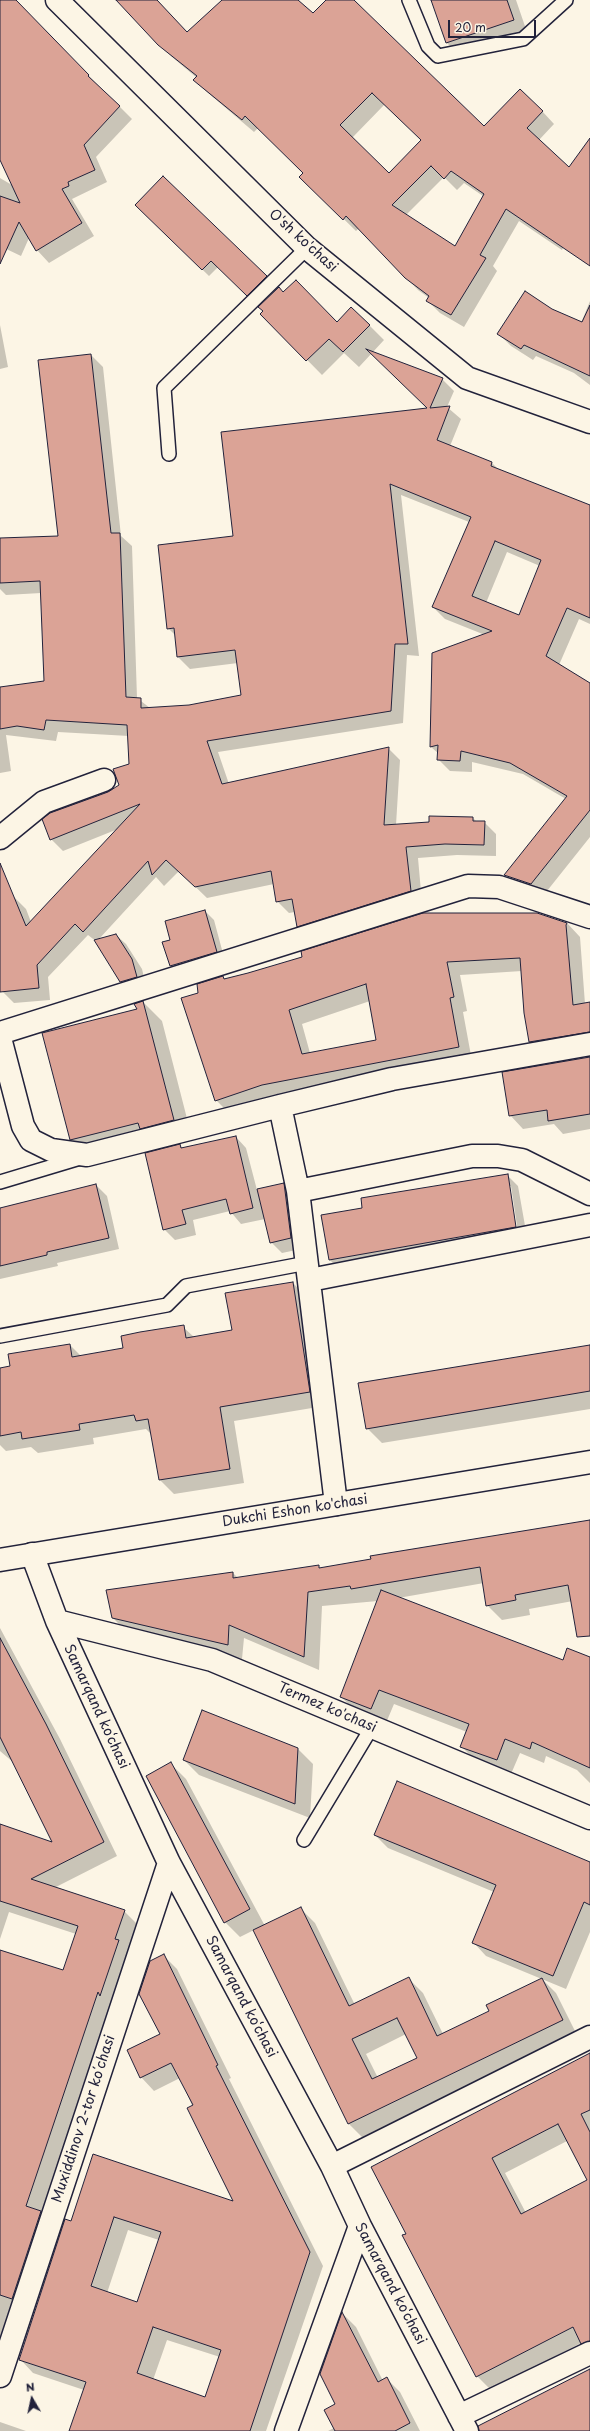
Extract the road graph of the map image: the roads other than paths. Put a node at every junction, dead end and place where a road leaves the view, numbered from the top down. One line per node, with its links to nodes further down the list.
1 (57, 0): 4 (street, O'sh ko'chasi)
2 (409, 0): 3 (lane)
3 (566, 0)
4 (307, 248): 5 (street, O'sh ko'chasi); 6 (lane)
5 (590, 422)
6 (169, 454)
7 (104, 780): 8 (street)
8 (0, 838)
9 (590, 917): 10 (street)
10 (0, 1033)
11 (0, 1038): 14 (street)
12 (590, 1044): 13 (street)
13 (280, 1106): 14 (street); 16 (street)
14 (87, 1155): 15 (lane)
15 (0, 1182)
16 (298, 1191): 17 (street); 19 (street)
17 (590, 1194)
18 (590, 1225): 19 (street)
19 (308, 1271): 20 (lane); 22 (street)
20 (0, 1336)
21 (590, 1462): 22 (street, Dukchi Eshon ko'chasi)
22 (336, 1504): 23 (street, Dukchi Eshon ko'chasi)
23 (32, 1554): 24 (street, Dukchi Eshon ko'chasi); 25 (street, Samarqand ko‘chasi)
24 (0, 1560)
25 (57, 1621): 26 (street, Termez ko'chasi); 29 (street, Samarqand ko‘chasi)
26 (372, 1727): 27 (street, Termez ko'chasi); 28 (lane)
27 (590, 1818)
28 (304, 1840)
29 (169, 1863): 31 (street, Samarqand ko‘chasi); 34 (street, Muxiddinov 2-tor koʻchasi)
30 (590, 2037): 31 (street)
31 (332, 2166): 32 (street, Samarqand ko‘chasi)
32 (360, 2226): 35 (street, Samarqand ko‘chasi); 36 (street)
33 (590, 2353): 35 (street)
34 (0, 2376)
35 (463, 2423)
36 (286, 2431)

